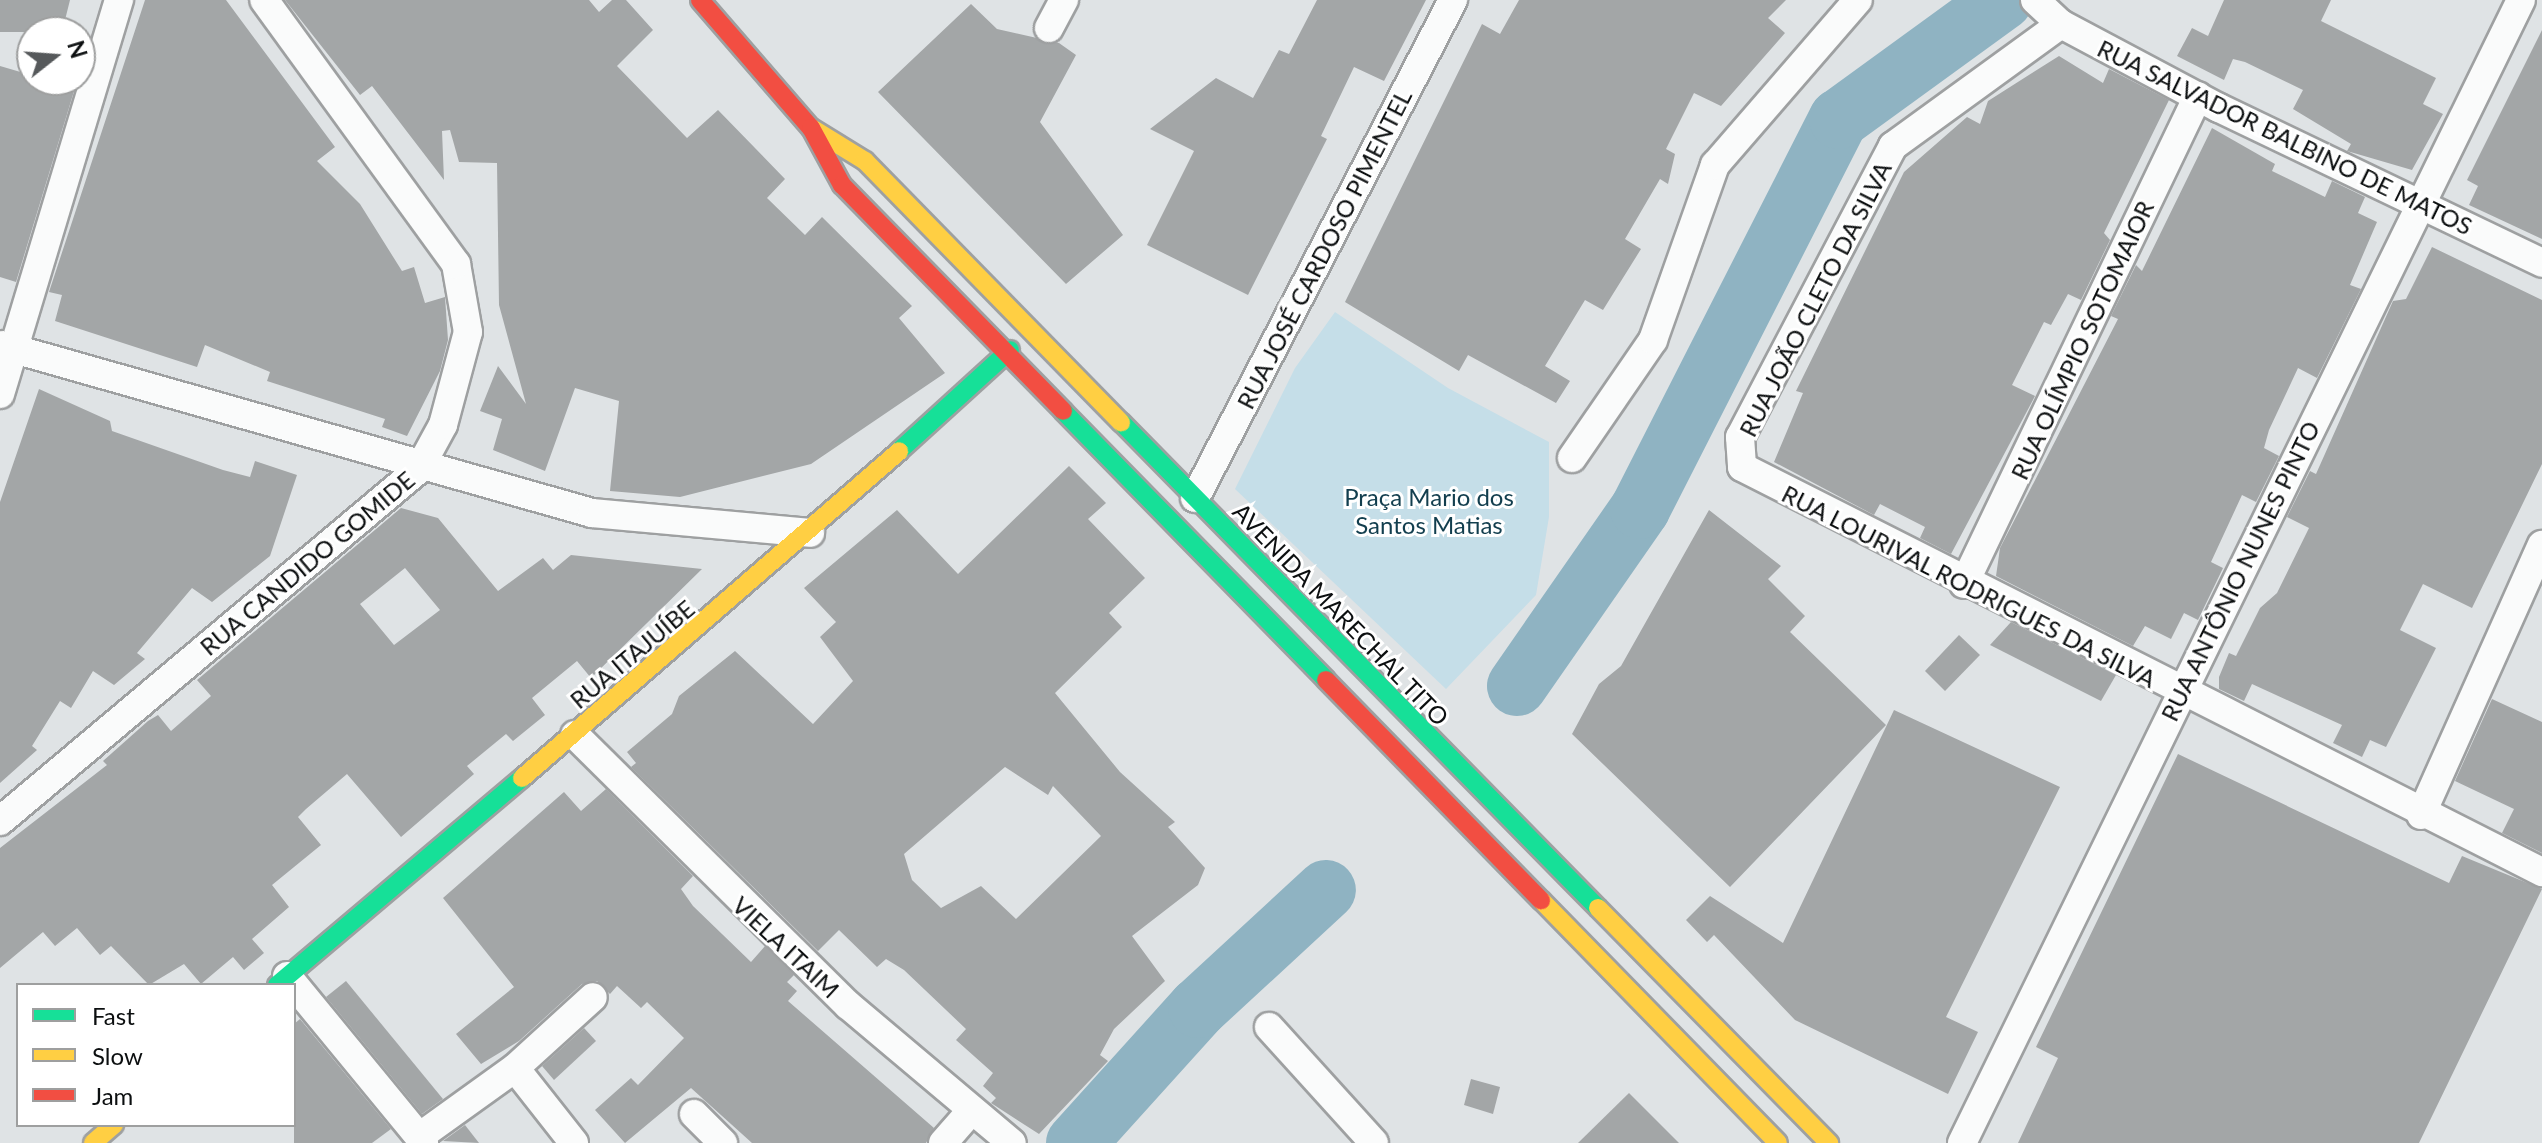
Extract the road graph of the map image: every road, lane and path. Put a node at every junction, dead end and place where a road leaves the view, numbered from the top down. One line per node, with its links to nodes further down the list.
1 (119, 0): 14 (street)
2 (264, 0): 20 (street, RUA CANDIDO GOMIDE)
3 (700, 0): 11 (main road, AVENIDA MARECHAL TITO)
4 (1064, 0): 9 (street)
5 (1453, 0): 21 (street, RUA JOSÉ CARDOSO PIMENTEL)
6 (1858, 0): 18 (street)
7 (2521, 0): 12 (street, RUA ANTÔNIO NUNES PINTO)
8 (2046, 10): 10 (street, RUA SALVADOR BALBINO DE MATOS); 19 (street, RUA JOÃO CLETO DA SILVA)
9 (1049, 28)
10 (2198, 96): 12 (street, RUA SALVADOR BALBINO DE MATOS); 24 (street, RUA OLÍMPIO SOTOMAIOR)
11 (811, 128): 15 (main road, AVENIDA MARECHAL TITO); 17 (main road, AVENIDA MARECHAL TITO)
12 (2421, 205): 13 (street, RUA SALVADOR BALBINO DE MATOS); 25 (street, RUA ANTÔNIO NUNES PINTO)
13 (2542, 263)
14 (8, 348): 16 (street); 20 (street)
15 (1010, 350): 17 (main road); 22 (main road, RUA ITAJUÍBE); 45 (main road, AVENIDA MARECHAL TITO)
16 (0, 394)
17 (1144, 445): 21 (main road, AVENIDA MARECHAL TITO)
18 (1572, 458)
19 (1742, 467): 24 (street, RUA LOURIVAL RODRIGUES DA SILVA)
20 (419, 469): 22 (street); 28 (street, RUA CANDIDO GOMIDE)
21 (1195, 498): 46 (main road, AVENIDA MARECHAL TITO)
22 (810, 533): 26 (main road, RUA ITAJUÍBE)
23 (2542, 545): 27 (street)
24 (1964, 584): 25 (street, RUA LOURIVAL RODRIGUES DA SILVA)
25 (2179, 691): 27 (street, RUA LOURIVAL RODRIGUES DA SILVA); 47 (street, RUA ANTÔNIO NUNES PINTO)
26 (575, 735): 30 (main road, RUA ITAJUÍBE); 35 (street, VIELA ITAIM)
27 (2421, 815): 29 (street, RUA LOURIVAL RODRIGUES DA SILVA)
28 (0, 821)
29 (2542, 872)
30 (282, 980)
31 (296, 996): 38 (street)
32 (593, 997): 34 (street)
33 (1269, 1027): 44 (street)
34 (515, 1068): 38 (street); 40 (street)
35 (970, 1112): 42 (street); 43 (street, VIELA ITAIM)
36 (694, 1114): 41 (street)
37 (112, 1127): 39 (main road)
38 (421, 1140)
39 (93, 1143)
40 (574, 1143)
41 (723, 1143)
42 (943, 1143)
43 (1012, 1143)
44 (1374, 1143)
45 (1778, 1143)
46 (1829, 1143)
47 (1962, 1143)

